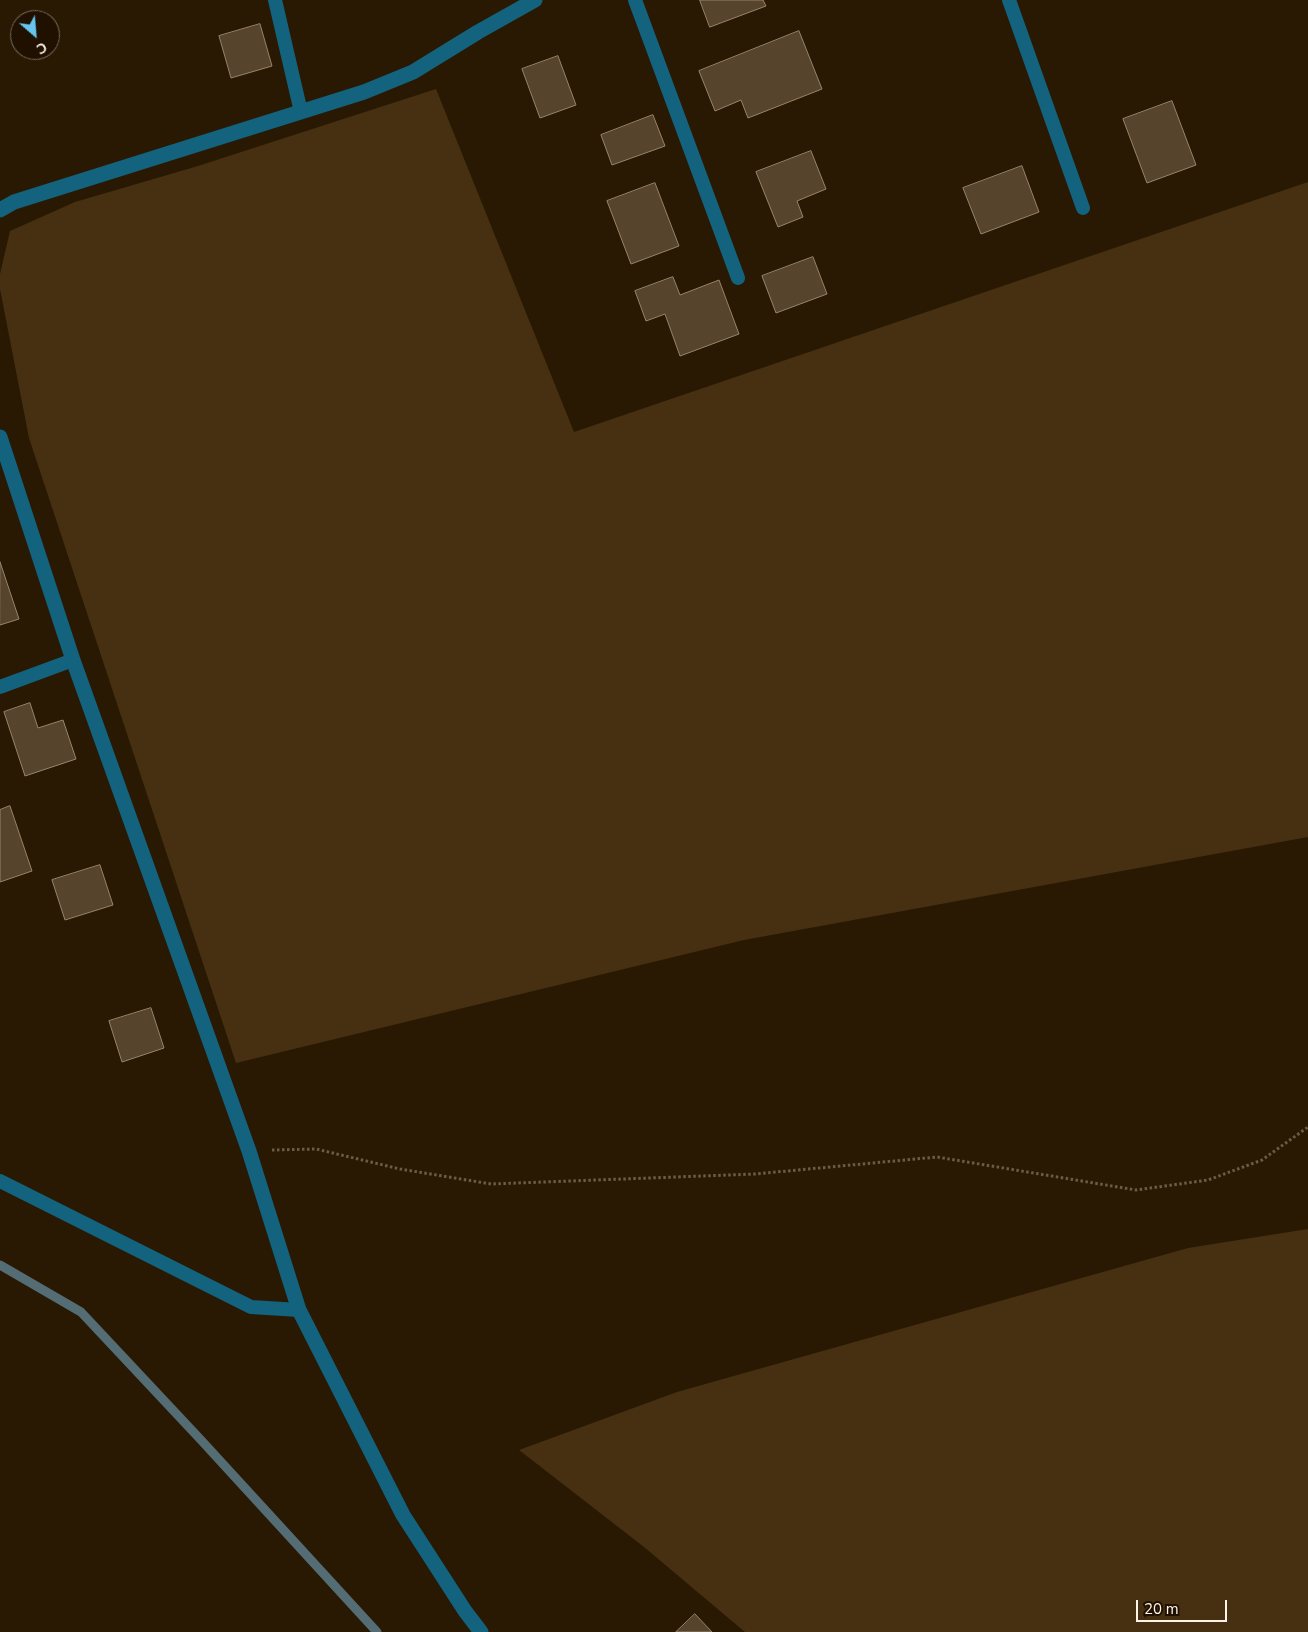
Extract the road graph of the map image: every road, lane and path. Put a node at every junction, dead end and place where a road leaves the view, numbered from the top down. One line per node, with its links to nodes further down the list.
1 (275, 0): 5 (lane)
2 (535, 0): 5 (street)
3 (635, 0): 8 (lane)
4 (1008, 0): 6 (lane)
5 (301, 112): 7 (street)
6 (1083, 208)
7 (0, 210)
8 (738, 278)
9 (0, 437): 10 (street)
10 (73, 660): 11 (lane); 13 (street)
11 (0, 687)
12 (1308, 1127): 13 (path)
13 (249, 1151): 15 (street)
14 (0, 1181): 15 (lane)
15 (299, 1310): 16 (street)
16 (481, 1632)

